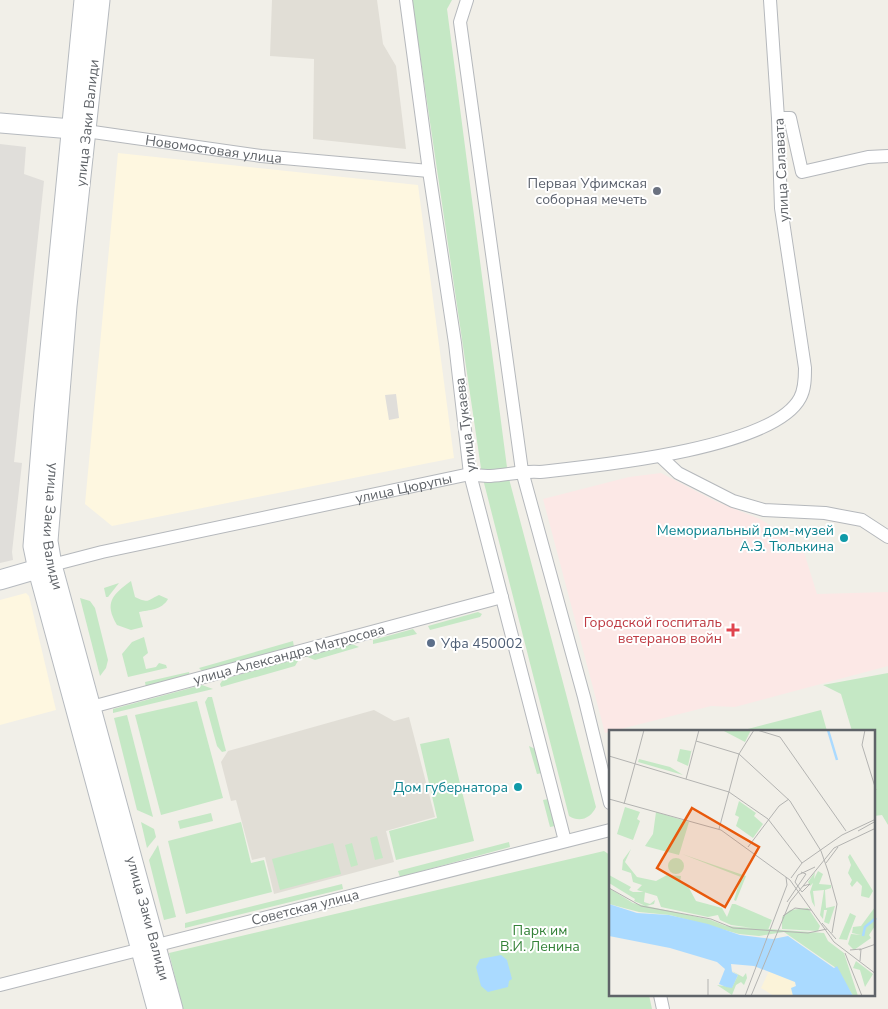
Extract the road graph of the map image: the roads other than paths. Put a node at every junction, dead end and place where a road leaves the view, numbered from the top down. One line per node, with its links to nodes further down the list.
1 (84, 0): 8 (main road, улица Заки Валиди)
2 (100, 0): 8 (main road, улица Заки Валиди)
3 (406, 0): 10 (street, улица Тукаева)
4 (468, 0): 13 (street)
5 (770, 0): 6 (street, улица Салавата)
6 (778, 118): 9 (street); 11 (street, улица Салавата)
7 (0, 123): 8 (main road, Новомостовая улица)
8 (79, 130): 10 (street, Новомостовая улица); 16 (main road, улица Заки Валиди)
9 (888, 156)
10 (428, 171): 14 (street, улица Тукаева)
11 (800, 399): 12 (street, улица Цюрупы)
12 (661, 457): 13 (street, улица Цюрупы); 15 (street)
13 (522, 471): 14 (street, улица Цюрупы); 20 (street)
14 (470, 474): 16 (street, улица Цюрупы); 18 (street, улица Тукаева)
15 (888, 537)
16 (45, 568): 17 (main road, улица Цюрупы); 19 (main road, улица Заки Валиди)
17 (0, 580)
18 (502, 597): 19 (street, улица Александра Матросова); 22 (street, улица Тукаева)
19 (83, 709): 23 (main road, улица Заки Валиди)
20 (609, 799)
21 (609, 830): 22 (street, Советская улица)
22 (565, 841): 23 (street, Советская улица)
23 (148, 947): 24 (street, Советская улица); 26 (main road, улица Заки Валиди); 27 (main road, улица Заки Валиди)
24 (0, 985)
25 (660, 996): 28 (street)
26 (157, 1009)
27 (174, 1009)
28 (664, 1009)

